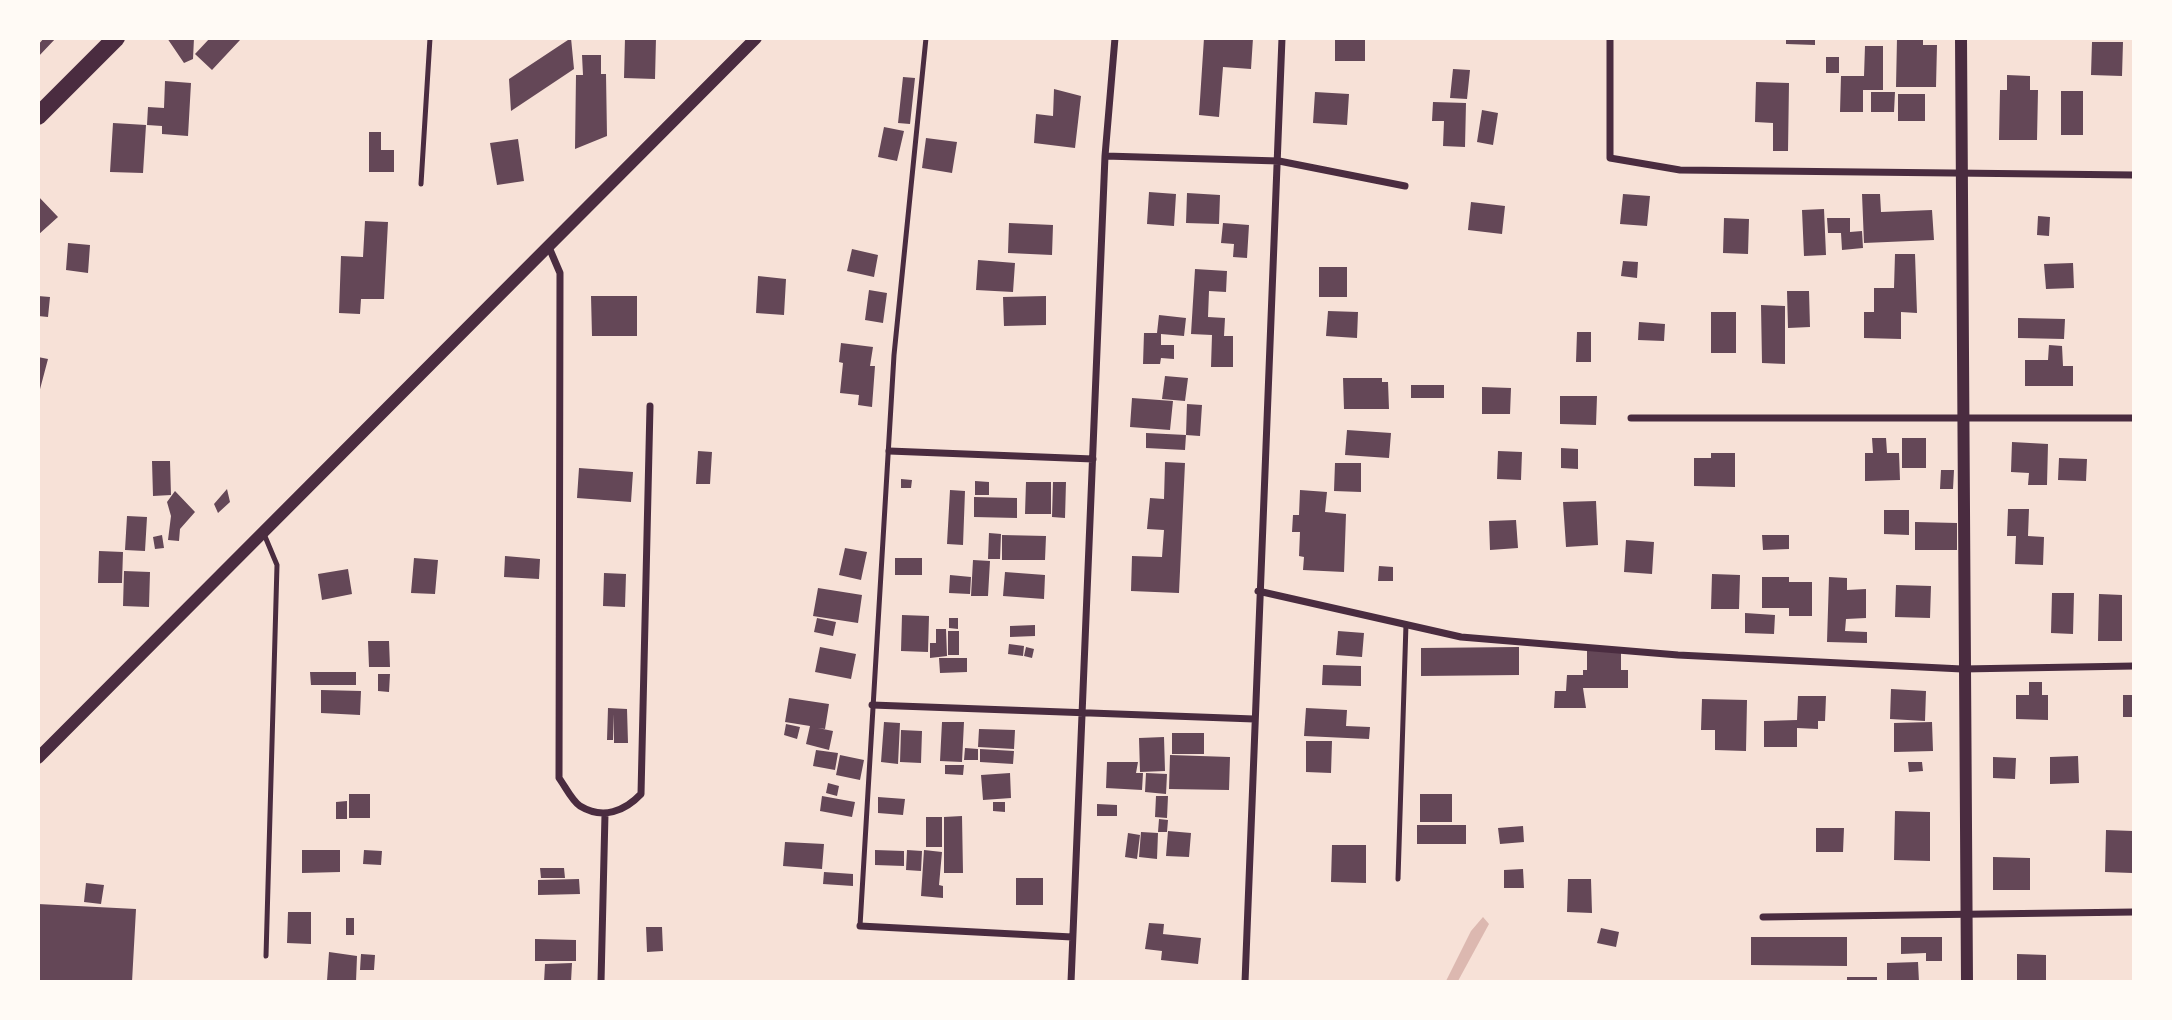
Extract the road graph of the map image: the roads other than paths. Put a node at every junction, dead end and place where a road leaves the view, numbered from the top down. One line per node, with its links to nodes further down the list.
1 (116, 38): 9 (main road)
2 (430, 38): 14 (lane)
3 (755, 38): 16 (street)
4 (926, 38): 21 (lane)
5 (1115, 38): 10 (street)
6 (1282, 38): 11 (street)
7 (1610, 38): 12 (street)
8 (1961, 38): 12 (street)
9 (38, 116)
10 (1105, 156): 11 (street); 22 (street)
11 (1279, 161): 15 (street); 24 (street)
12 (1962, 173): 13 (street); 19 (street)
13 (2133, 175)
14 (421, 184)
15 (1405, 186)
16 (548, 244): 23 (street); 32 (street)
17 (650, 406): 32 (street)
18 (1631, 418): 19 (street)
19 (1963, 418): 20 (street); 27 (street)
20 (2133, 418)
21 (889, 451): 22 (street); 28 (lane)
22 (1093, 459): 29 (street)
23 (263, 531): 31 (street); 39 (lane)
24 (1258, 591): 25 (street); 30 (street)
25 (1406, 624): 27 (street); 33 (lane)
26 (2133, 666): 27 (street)
27 (1965, 669): 35 (street)
28 (872, 705): 29 (street); 37 (lane)
29 (1082, 714): 30 (street); 38 (street)
30 (1254, 719): 42 (street)
31 (38, 758)
32 (605, 814): 40 (street)
33 (1398, 879)
34 (2133, 912): 35 (street)
35 (1966, 913): 36 (street); 43 (street)
36 (1763, 917)
37 (860, 926): 38 (street)
38 (1072, 936): 41 (street)
39 (266, 956)
40 (601, 982)
41 (1071, 982)
42 (1245, 982)
43 (1967, 982)

